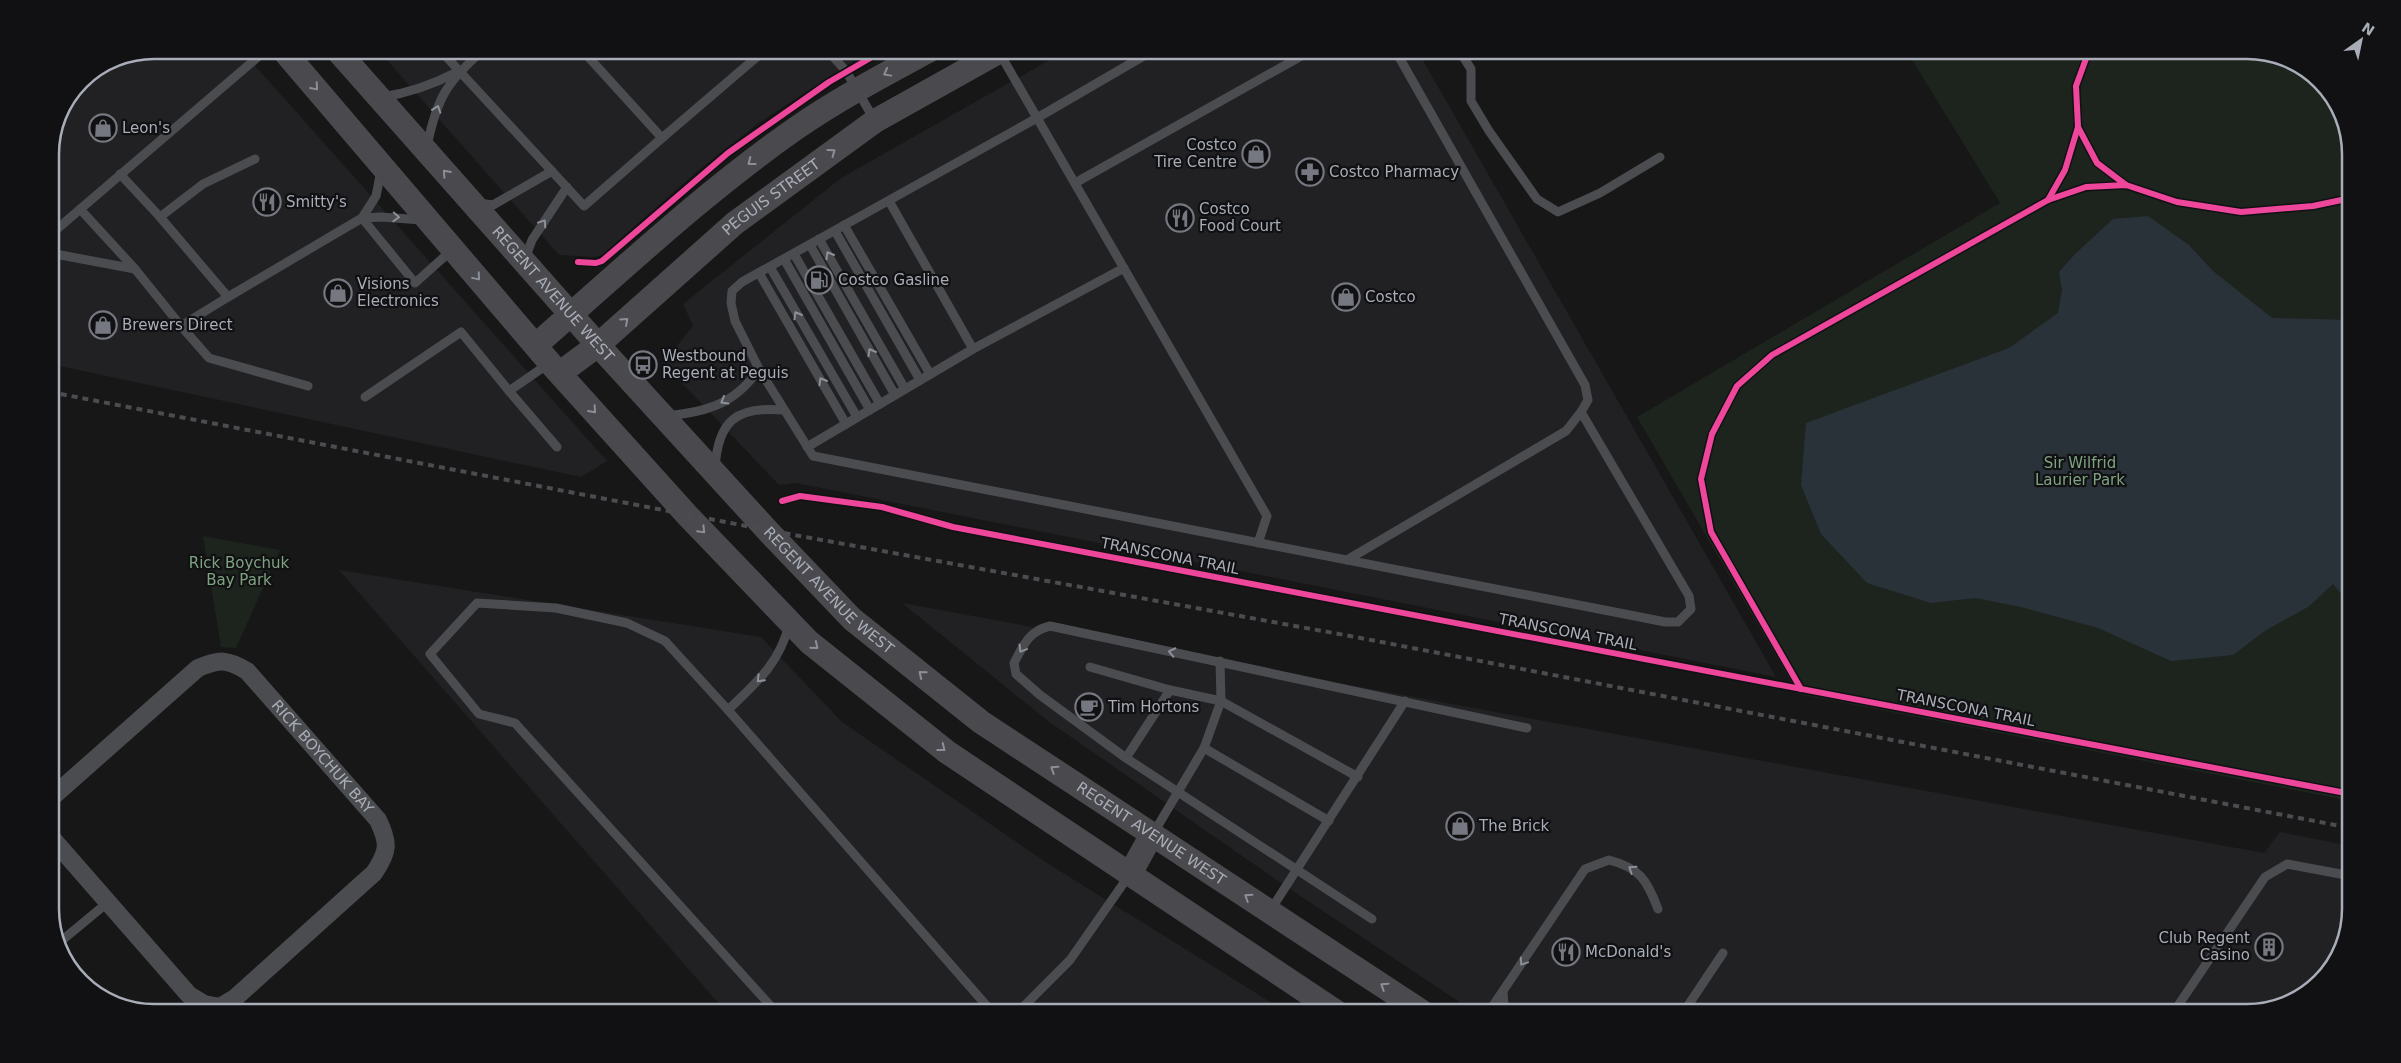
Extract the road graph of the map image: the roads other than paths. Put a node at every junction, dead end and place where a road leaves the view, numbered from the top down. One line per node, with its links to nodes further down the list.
1 (255, 59): 27 (lane)
2 (291, 59): 25 (main road, one-way to 25)
3 (344, 59): 18 (main road, REGENT AVENUE WEST)
4 (448, 59): 16 (lane)
5 (473, 59): 16 (lane)
6 (590, 59): 21 (lane)
7 (754, 59): 21 (lane)
8 (835, 59): 17 (lane)
9 (914, 59): 17 (main road, one-way to 17)
10 (986, 59): 20 (main road, PEGUIS STREET)
11 (1004, 59): 19 (lane)
12 (1139, 59): 19 (lane)
13 (1296, 59): 28 (lane)
14 (1400, 59): 67 (lane)
15 (1465, 59): 23 (lane)
16 (459, 71): 18 (lane); 22 (lane, one-way to 16); 26 (lane)
17 (857, 90): 20 (lane); 51 (main road, one-way to 51)
18 (378, 97): 22 (main road, REGENT AVENUE WEST)
19 (1037, 118): 28 (lane); 30 (lane)
20 (875, 121): 53 (main road, PEGUIS STREET, one-way to 20)
21 (662, 138): 29 (lane)
22 (426, 151): 31 (main road, REGENT AVENUE WEST, one-way to 22)
23 (1660, 157)
24 (255, 159): 33 (lane)
25 (382, 166): 34 (lane); 35 (main road)
26 (552, 171): 29 (lane); 31 (lane)
27 (120, 174): 32 (lane); 33 (lane)
28 (1075, 183): 47 (lane)
29 (567, 187): 45 (lane, one-way to 29)
30 (889, 201): 36 (lane); 54 (lane)
31 (472, 202): 45 (main road, REGENT AVENUE WEST)
32 (80, 209): 37 (lane); 48 (lane)
33 (160, 217): 50 (lane)
34 (362, 218): 35 (lane, one-way to 35); 41 (lane); 50 (lane)
35 (430, 221): 41 (main road)
36 (844, 225): 38 (lane); 57 (lane)
37 (59, 227)
38 (835, 230): 39 (lane); 58 (lane)
39 (819, 239): 40 (lane); 60 (lane, one-way to 39)
40 (810, 245): 42 (lane); 62 (lane, one-way to 40)
41 (453, 248): 55 (main road, one-way to 55)
42 (794, 254): 44 (lane); 64 (lane)
43 (59, 255): 48 (lane)
44 (784, 259): 46 (lane); 66 (lane)
45 (525, 262): 51 (main road, REGENT AVENUE WEST)
46 (770, 267): 49 (lane); 69 (lane, one-way to 46)
47 (1124, 268): 54 (lane); 74 (lane)
48 (135, 269): 52 (lane)
49 (759, 273): 56 (lane); 70 (lane, one-way to 49)
50 (228, 298): 52 (lane)
51 (571, 314): 53 (main road, REGENT AVENUE WEST); 55 (main road)
52 (181, 326): 59 (lane)
53 (598, 345): 55 (main road, PEGUIS STREET); 68 (main road, REGENT AVENUE WEST)
54 (973, 349): 57 (lane)
55 (549, 361): 61 (lane); 76 (main road, one-way to 76)
56 (759, 369): 65 (lane); 68 (lane, one-way to 68)
57 (930, 374): 58 (lane)
58 (920, 380): 60 (lane)
59 (308, 386)
60 (905, 389): 62 (lane)
61 (509, 391): 63 (lane); 71 (lane)
62 (895, 395): 64 (lane)
63 (365, 398)
64 (880, 404): 66 (lane)
65 (784, 410): 72 (lane); 73 (lane)
66 (870, 410): 69 (lane)
67 (1581, 412): 75 (lane); 75 (lane)
68 (663, 416): 73 (main road, REGENT AVENUE WEST)
69 (856, 417): 70 (lane)
70 (846, 424): 72 (lane)
71 (557, 447)
72 (807, 447): 74 (lane)
73 (715, 473): 90 (main road, REGENT AVENUE WEST, one-way to 73)
74 (1258, 543): 75 (lane)
75 (1347, 560)
76 (790, 621): 82 (lane, one-way to 82); 93 (main road, one-way to 93)
77 (1220, 661): 80 (lane); 81 (lane); 85 (lane, one-way to 85)
78 (1090, 667): 79 (lane)
79 (1170, 690): 80 (lane); 85 (lane)
80 (1220, 701): 84 (lane); 86 (lane)
81 (1405, 701): 83 (lane); 86 (lane)
82 (728, 710): 104 (lane); 105 (lane)
83 (1527, 728)
84 (1204, 748): 88 (lane); 89 (lane)
85 (1126, 758): 88 (lane)
86 (1358, 777): 89 (lane)
87 (59, 791): 103 (street, RICK BOYCHUK BAY)
88 (1179, 792): 90 (lane); 92 (lane)
89 (1329, 821): 92 (lane)
90 (1152, 834): 93 (main road); 97 (main road, REGENT AVENUE WEST, one-way to 90)
91 (59, 846): 95 (street)
92 (1297, 871): 97 (lane); 98 (lane)
93 (1130, 874): 106 (lane); 107 (main road)
94 (2342, 874): 112 (lane)
95 (107, 902): 99 (lane); 102 (street, RICK BOYCHUK BAY)
96 (1658, 909): 101 (lane, one-way to 101)
97 (1270, 912): 108 (main road, REGENT AVENUE WEST, one-way to 97)
98 (1372, 919)
99 (64, 939)
100 (1722, 953): 111 (lane)
101 (1503, 992): 109 (lane); 110 (lane)
102 (204, 1004)
103 (225, 1004)
104 (769, 1004)
105 (985, 1004)
106 (1026, 1004)
107 (1325, 1004)
108 (1410, 1004)
109 (1494, 1004)
110 (1504, 1004)
111 (1689, 1004)
112 (2179, 1004)

